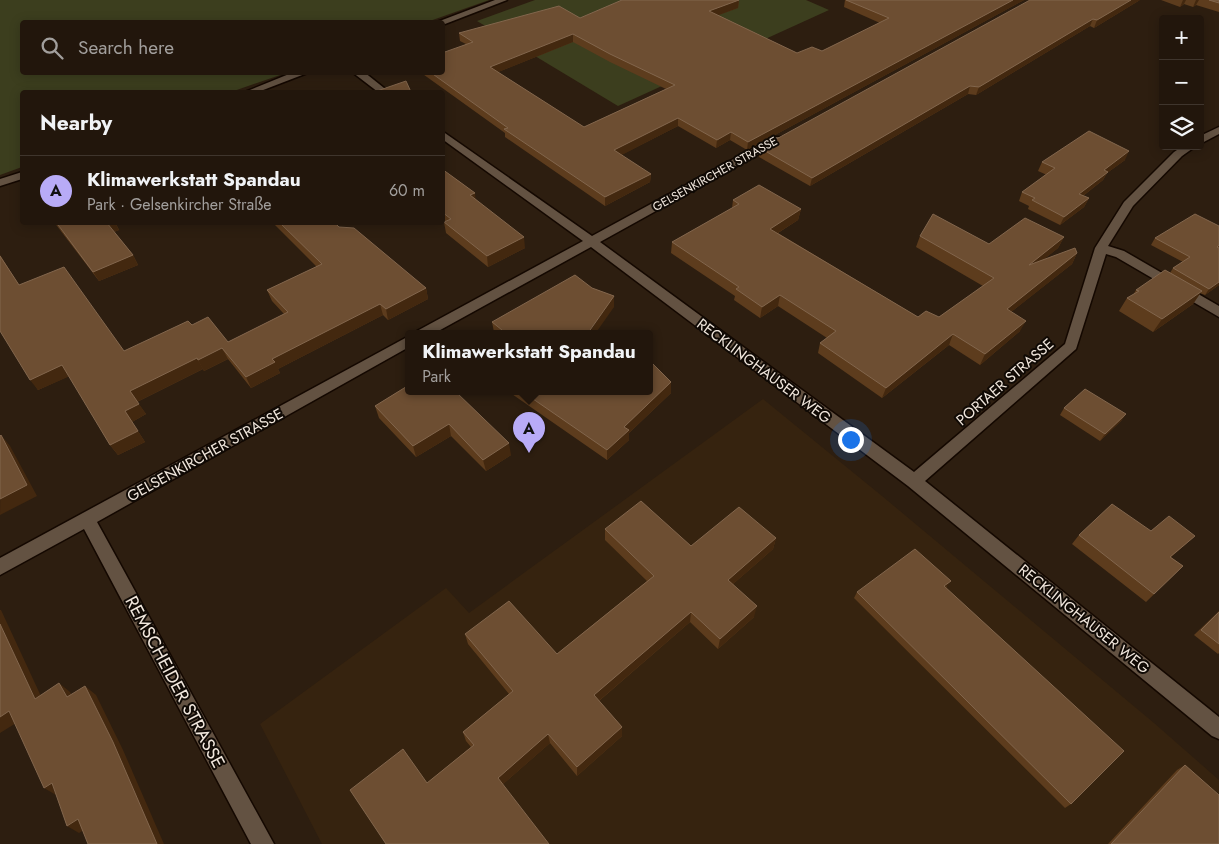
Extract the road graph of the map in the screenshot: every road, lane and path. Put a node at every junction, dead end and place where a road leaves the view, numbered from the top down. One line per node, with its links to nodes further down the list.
1 (503, 0): 2 (street)
2 (445, 21)
3 (297, 75): 5 (street)
4 (361, 75): 6 (street)
5 (256, 90)
6 (381, 90)
7 (1219, 130): 10 (street)
8 (445, 136): 14 (street, RECKLINGHAUSER WEG)
9 (784, 136): 14 (street, GELSENKIRCHER STRASSE)
10 (1204, 139)
11 (1184, 150): 15 (street, PORTAER STRASSE)
12 (20, 176): 13 (street)
13 (0, 184)
14 (591, 241): 17 (street, GELSENKIRCHER STRASSE); 19 (street, RECKLINGHAUSER WEG)
15 (1101, 248): 16 (street); 19 (street, PORTAER STRASSE)
16 (1219, 312)
17 (429, 330)
18 (405, 344): 20 (street, GELSENKIRCHER STRASSE)
19 (914, 481): 22 (street, RECKLINGHAUSER WEG)
20 (87, 519): 21 (street, GELSENKIRCHER STRASSE); 23 (street, REMSCHEIDER STRASSE)
21 (0, 568)
22 (1219, 729)
23 (263, 844)

